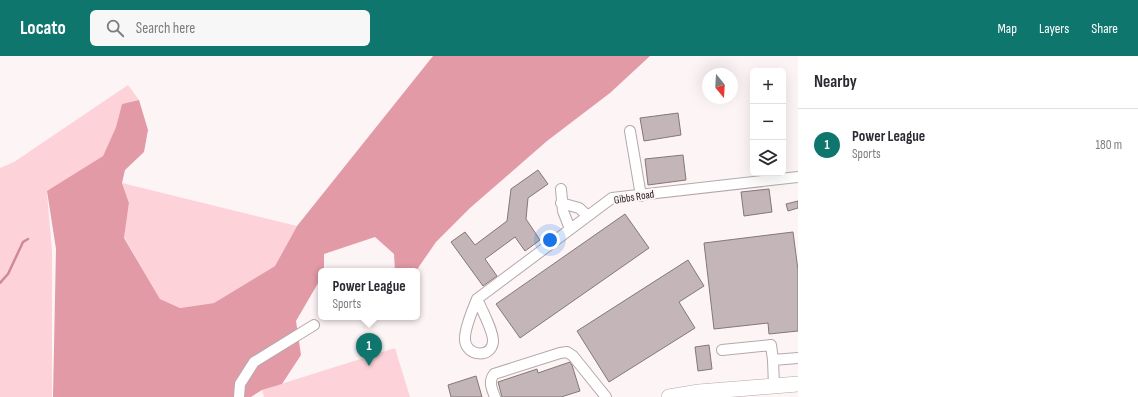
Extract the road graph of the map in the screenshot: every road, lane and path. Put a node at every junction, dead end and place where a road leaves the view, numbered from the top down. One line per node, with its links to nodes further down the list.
1 (630, 131): 4 (street)
2 (798, 177): 4 (street, Gibbs Road)
3 (561, 189): 5 (street)
4 (641, 196): 6 (street, Gibbs Road)
5 (561, 202): 6 (street); 7 (street)
6 (588, 216): 7 (street, Gibbs Road)
7 (570, 229): 8 (street, Gibbs Road)
8 (476, 299): 8 (street)
9 (314, 325): 16 (street)
10 (722, 350): 12 (street)
11 (798, 358): 12 (street)
12 (773, 360): 14 (street)
13 (798, 384): 14 (highway)
14 (774, 386): 15 (highway)
15 (719, 393): 19 (highway)
16 (239, 397)
17 (495, 397): 18 (street)
18 (606, 397)
19 (669, 397)

